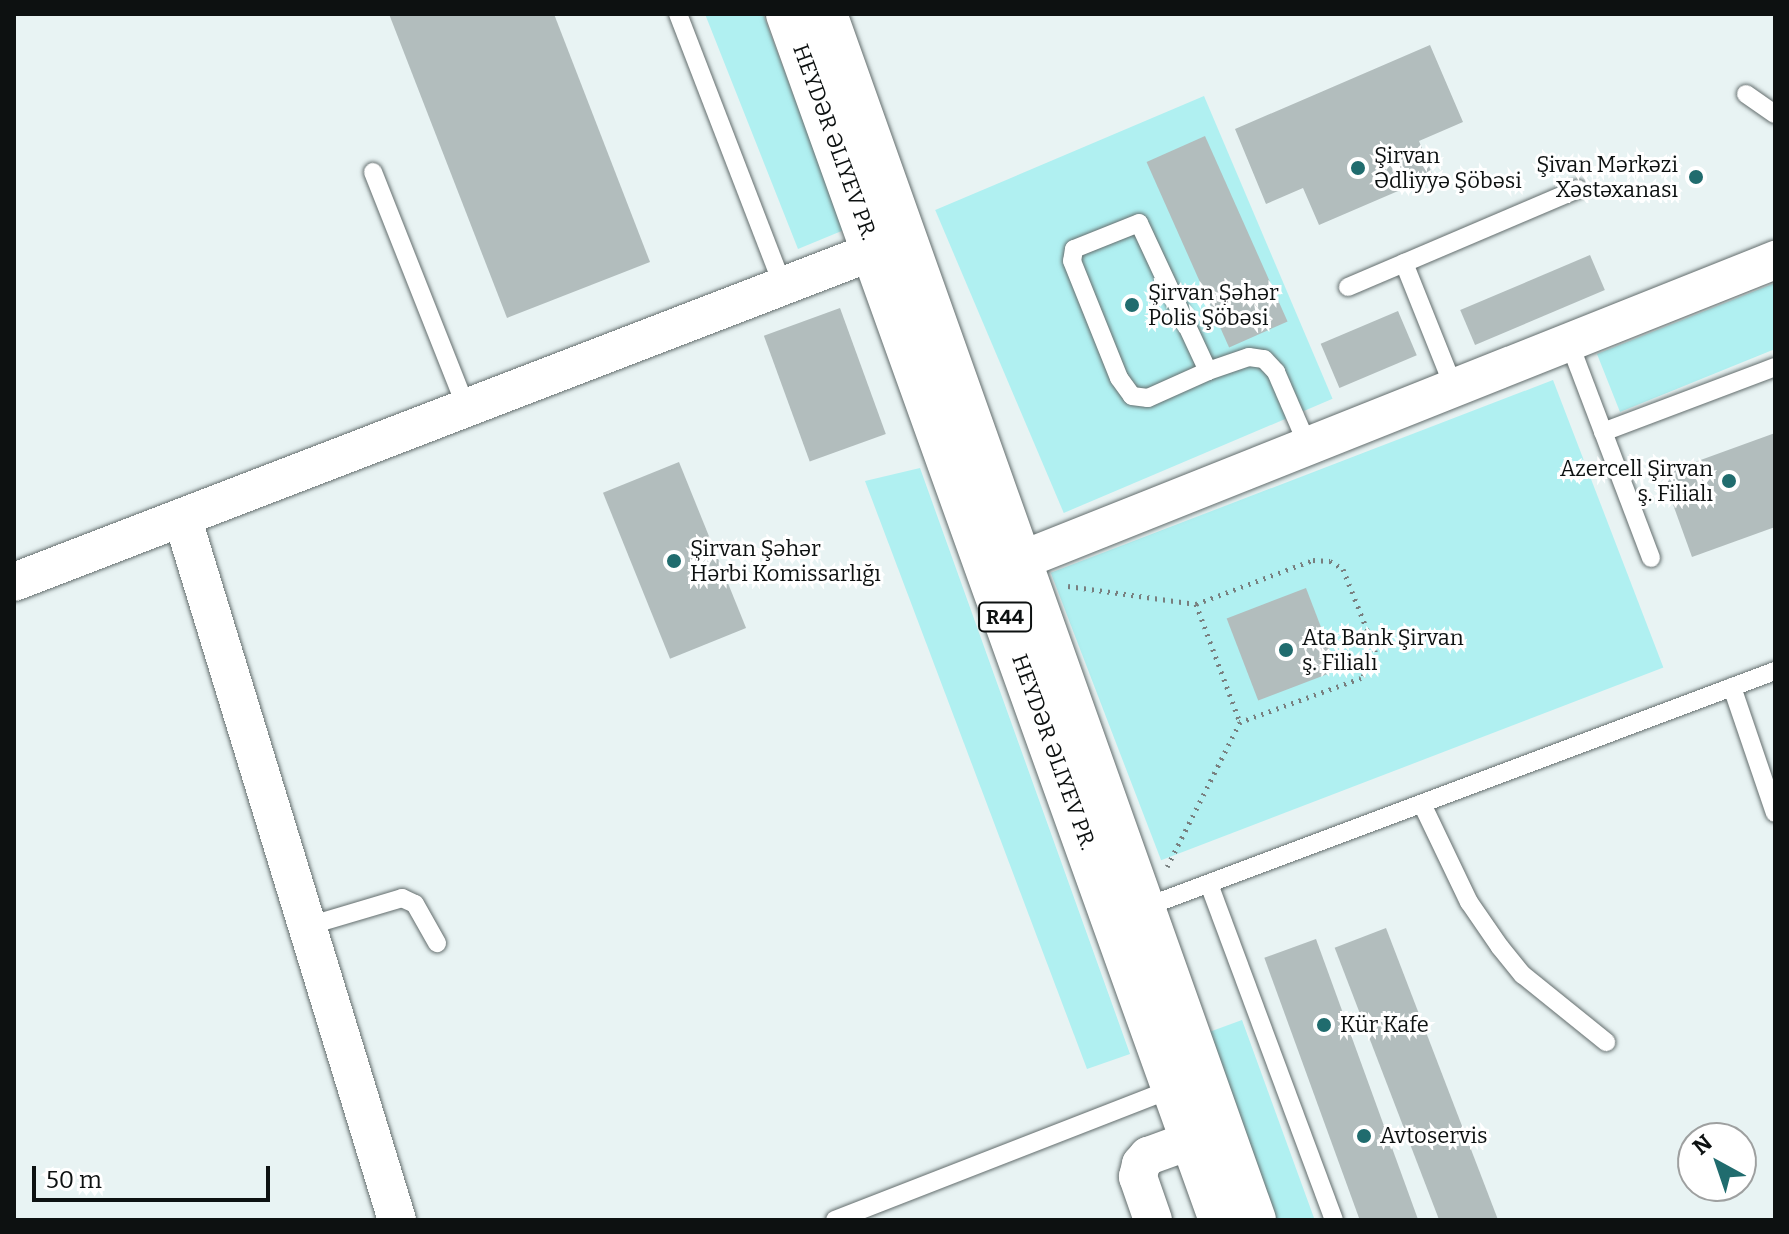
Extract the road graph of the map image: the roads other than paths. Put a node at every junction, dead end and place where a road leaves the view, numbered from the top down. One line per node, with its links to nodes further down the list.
1 (678, 14): 11 (lane)
2 (788, 14): 8 (main road, HEYDƏR ƏLIYEV PR. / R44)
3 (825, 14): 22 (main road, HEYDƏR ƏLIYEV PR. / R44)
4 (1746, 94): 5 (lane)
5 (1775, 114)
6 (373, 172): 17 (lane)
7 (1578, 189): 10 (lane)
8 (874, 251): 11 (street); 33 (main road, HEYDƏR ƏLIYEV PR. / R44)
9 (1775, 260): 13 (street)
10 (1404, 263): 12 (lane); 16 (lane)
11 (783, 286): 17 (street)
12 (1348, 287)
13 (1569, 342): 16 (street); 18 (lane)
14 (1775, 367): 18 (lane)
15 (1208, 371): 15 (lane); 19 (lane)
16 (1454, 388): 19 (street)
17 (467, 410): 20 (street)
18 (1603, 432): 21 (lane)
19 (1308, 446): 22 (street)
20 (183, 520): 23 (street); 30 (street)
21 (1651, 558)
22 (1038, 572): 29 (main road, HEYDƏR ƏLIYEV PR. / R44)
23 (14, 582)
24 (1775, 671): 25 (lane)
25 (1732, 687): 26 (lane); 27 (lane)
26 (1422, 804): 28 (lane); 32 (lane)
27 (1775, 813)
28 (1209, 884): 29 (lane); 40 (lane)
29 (1143, 908): 39 (main road, HEYDƏR ƏLIYEV PR. / R44)
30 (308, 926): 31 (lane); 35 (street)
31 (437, 943)
32 (1606, 1042)
33 (1174, 1088): 34 (main road, HEYDƏR ƏLIYEV PR. / R44); 36 (lane)
34 (1192, 1140): 37 (street); 38 (main road, HEYDƏR ƏLIYEV PR. / R44)
35 (397, 1220)
36 (835, 1220)
37 (1153, 1220)
38 (1221, 1220)
39 (1254, 1220)
40 (1334, 1220)

